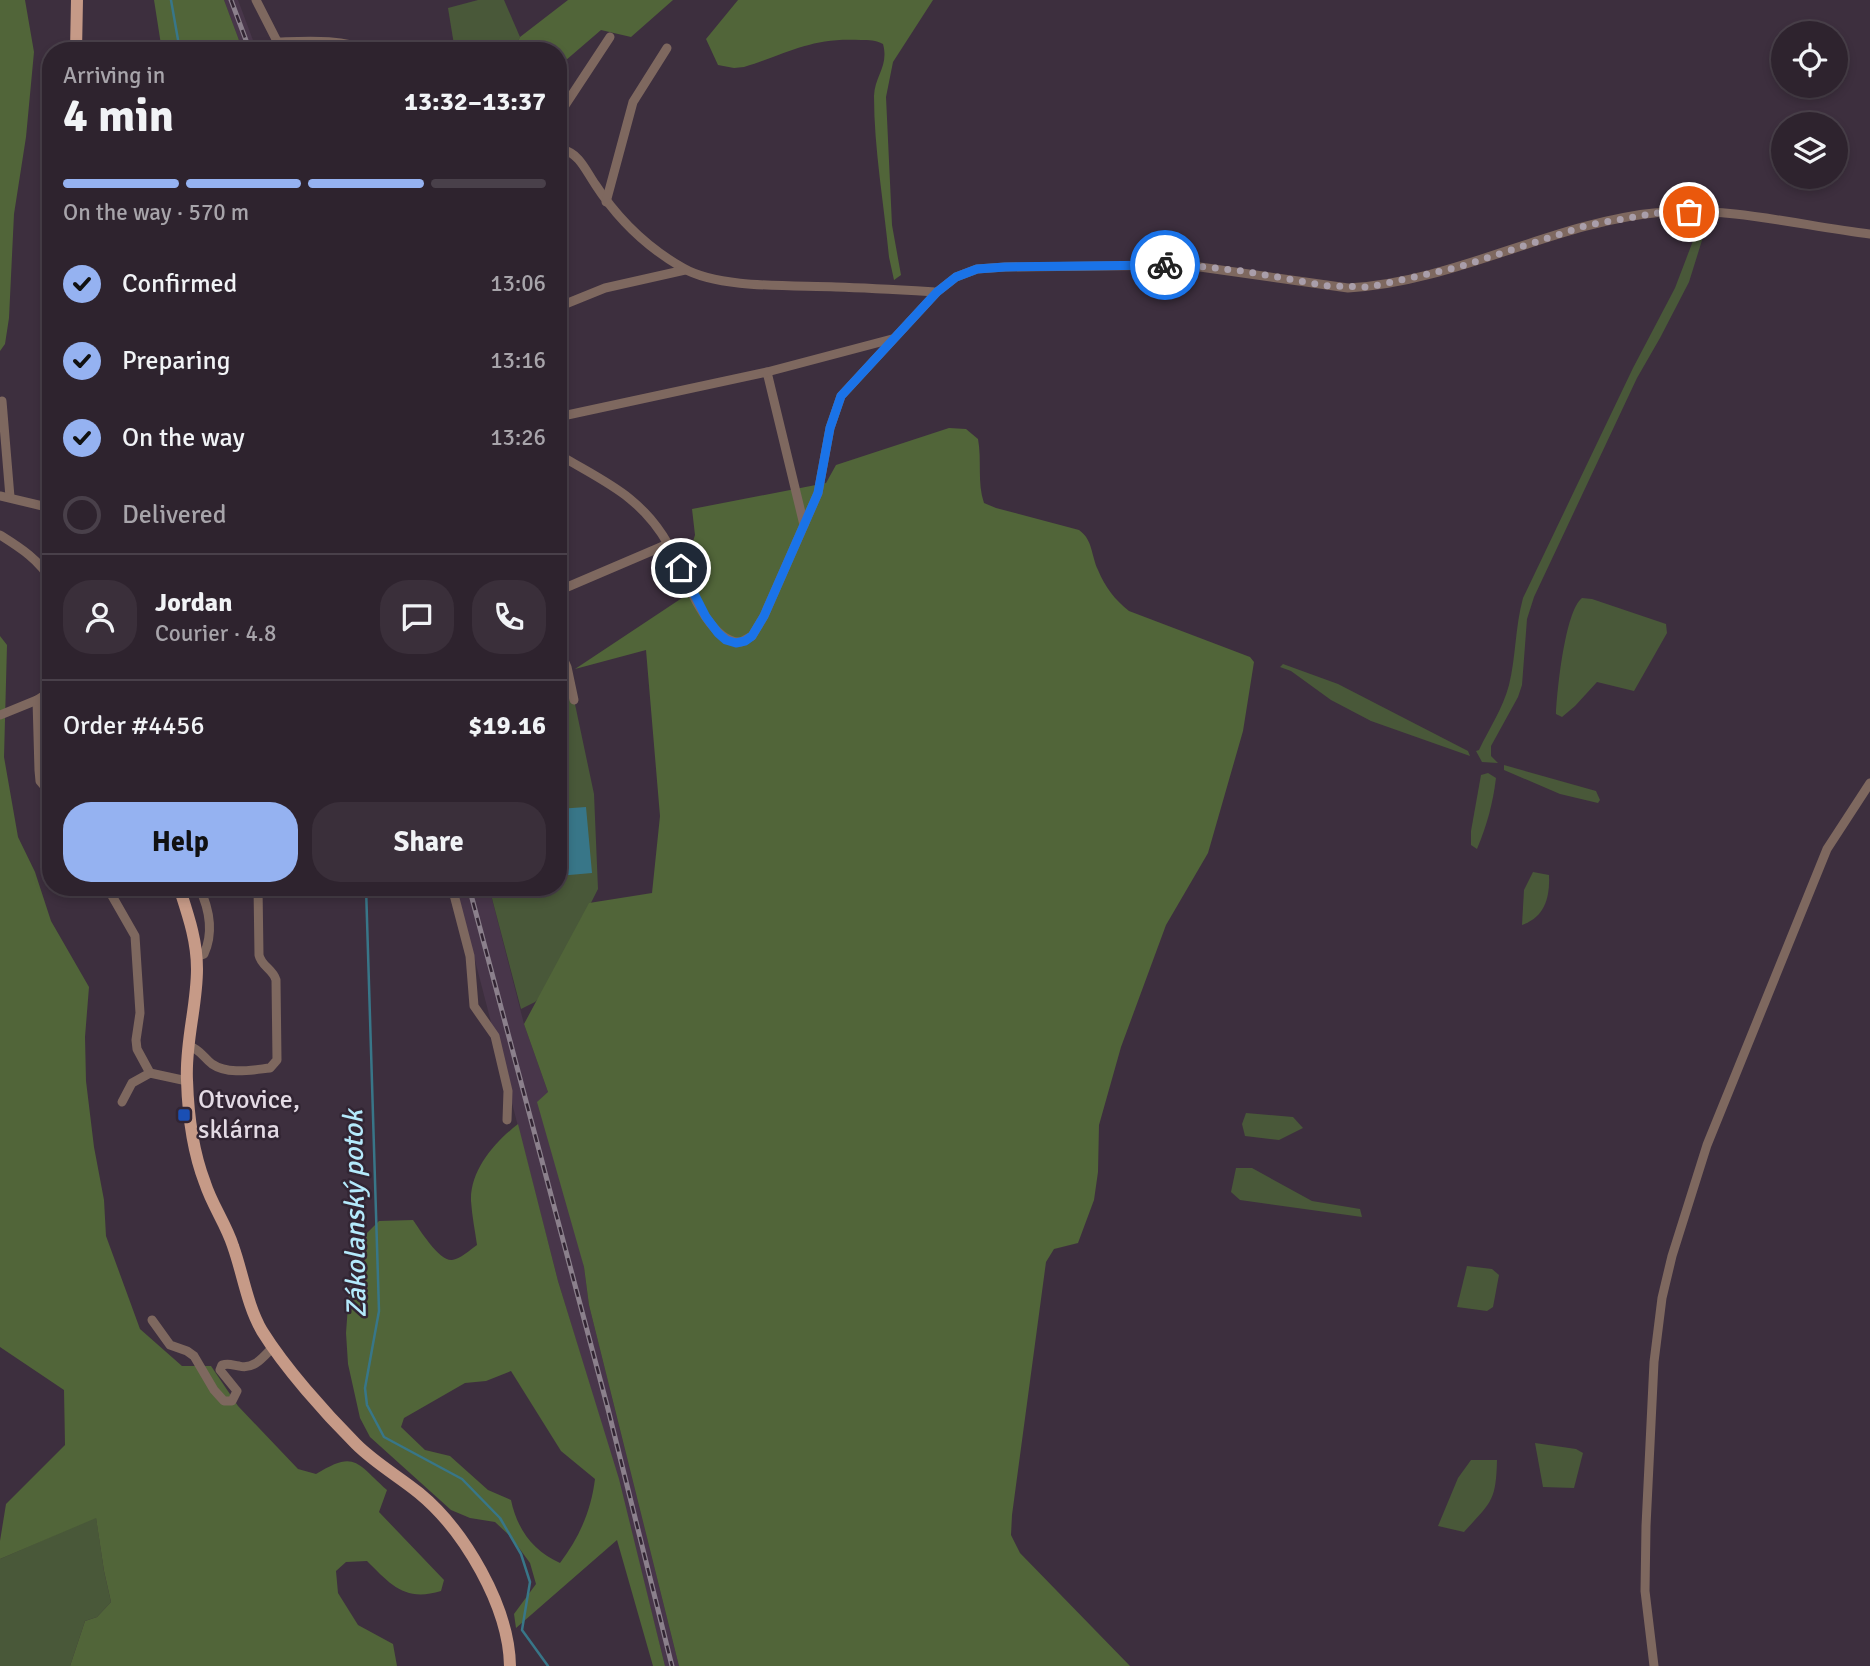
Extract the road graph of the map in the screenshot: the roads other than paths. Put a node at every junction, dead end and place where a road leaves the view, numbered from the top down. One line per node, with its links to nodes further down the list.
1 (77, 0): 4 (main road)
2 (256, 0): 5 (street)
3 (610, 37): 9 (street)
4 (76, 42)
5 (278, 42)
6 (314, 42): 7 (street)
7 (339, 42)
8 (667, 48): 11 (street)
9 (567, 102)
10 (567, 151): 11 (street)
11 (606, 202): 13 (street)
12 (1870, 234): 14 (street)
13 (685, 270): 14 (street); 15 (street)
14 (937, 292): 16 (street)
15 (567, 302)
16 (894, 338): 17 (street); 23 (street)
17 (767, 372): 19 (street); 23 (street)
18 (2, 401): 21 (street)
19 (567, 416)
20 (567, 459): 25 (street)
21 (5, 496): 22 (street)
22 (42, 506)
23 (804, 525): 25 (street)
24 (0, 535): 26 (street)
25 (668, 544): 27 (street)
26 (42, 567)
27 (567, 587)
28 (567, 665): 31 (street)
29 (42, 697): 30 (street)
30 (37, 700): 32 (street); 34 (street)
31 (575, 700)
32 (0, 715)
33 (1870, 783): 49 (street)
34 (42, 784)
35 (112, 896): 42 (street)
36 (182, 896): 40 (main road)
37 (202, 896): 40 (street)
38 (258, 896): 41 (street)
39 (454, 896): 45 (street)
40 (197, 957): 41 (main road)
41 (189, 1046): 43 (main road)
42 (150, 1073): 43 (street); 44 (street)
43 (187, 1081): 47 (main road)
44 (122, 1102)
45 (507, 1120)
46 (152, 1321): 47 (street)
47 (273, 1347): 48 (main road)
48 (510, 1666)
49 (1654, 1666)

